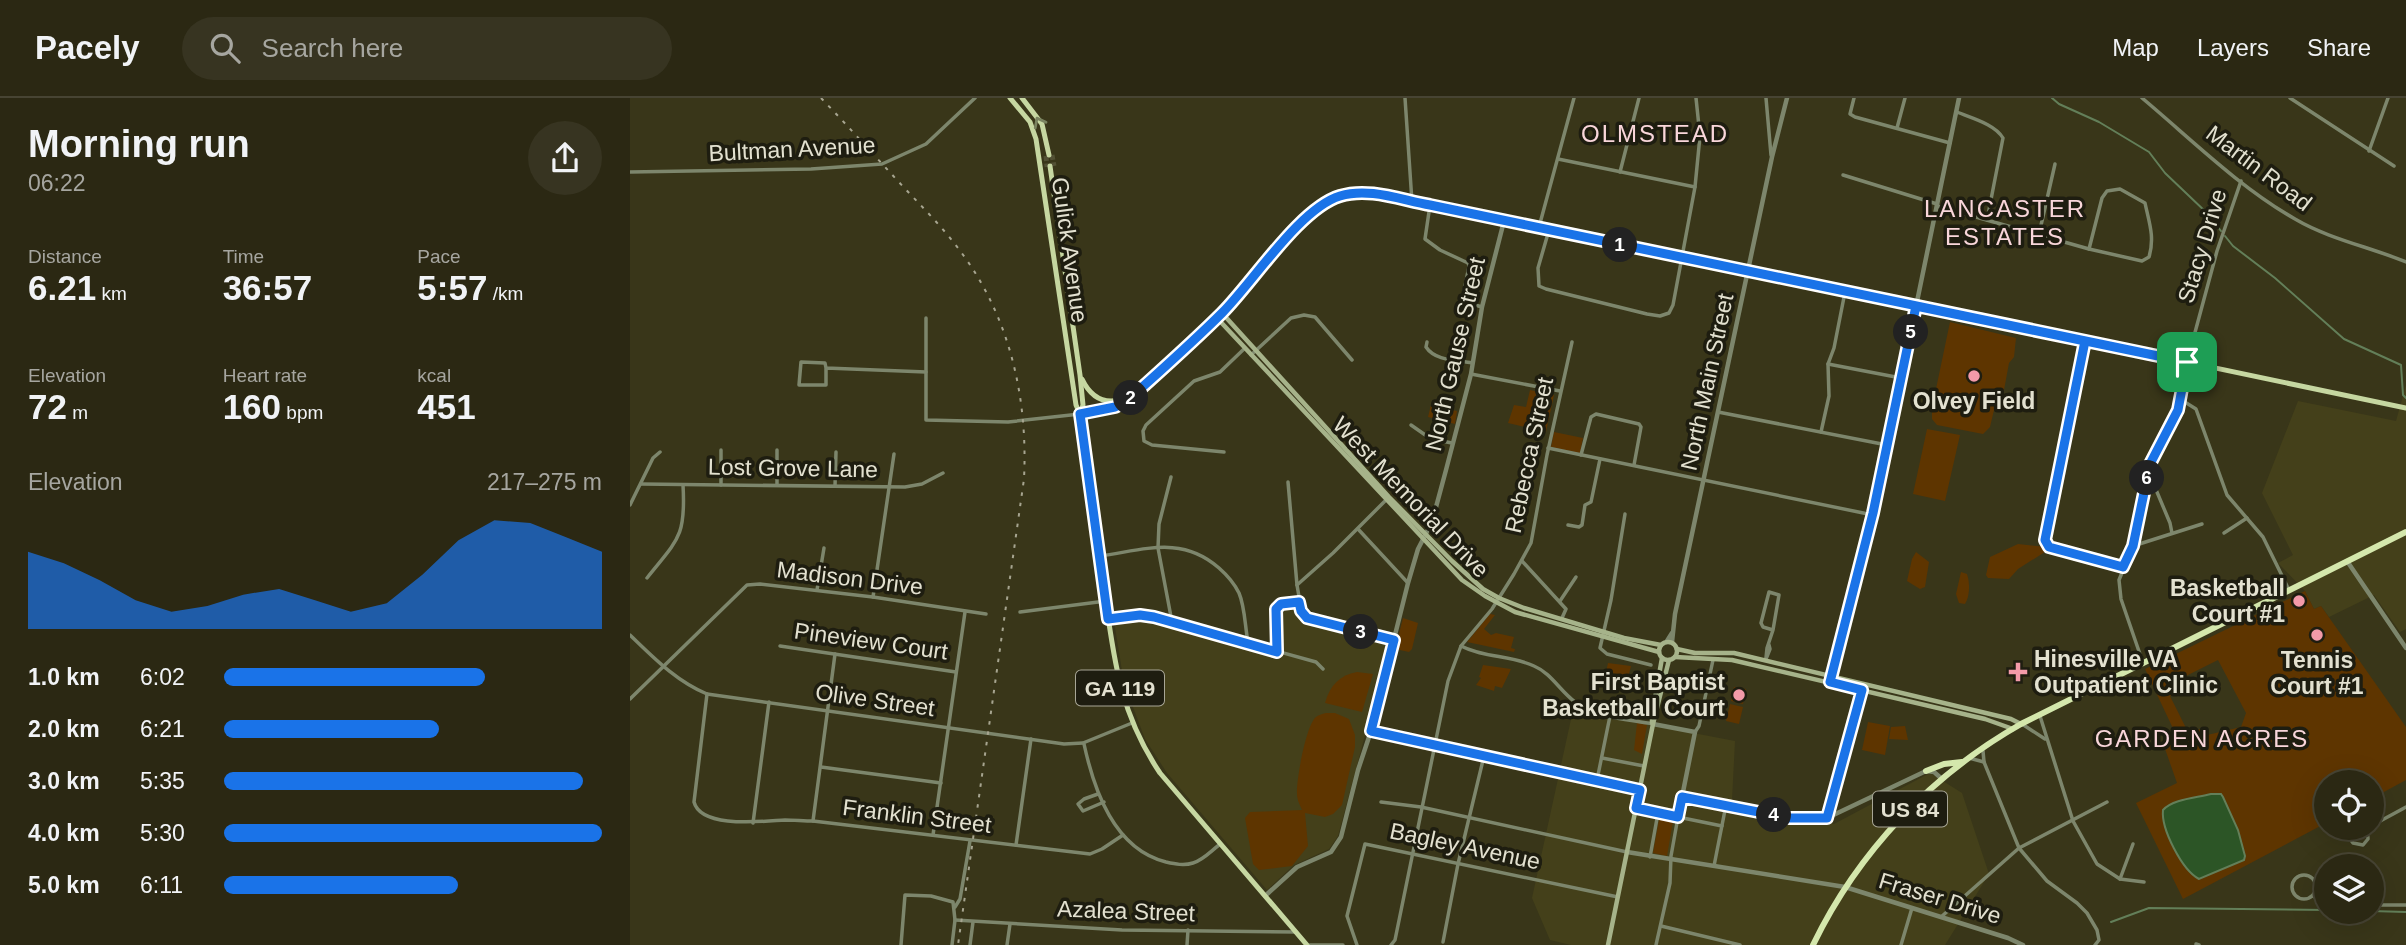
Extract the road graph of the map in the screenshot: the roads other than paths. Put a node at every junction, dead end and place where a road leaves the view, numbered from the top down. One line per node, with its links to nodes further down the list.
1 (975, 98): 26 (street, Bultman Avenue)
2 (1010, 98): 49 (main road, Gulick Avenue / GA 119)
3 (1022, 98): 20 (main road, one-way to 3)
4 (1405, 98): 31 (street)
5 (1574, 98): 22 (street)
6 (1639, 98): 27 (street)
7 (1696, 98): 30 (street)
8 (1766, 98): 21 (street)
9 (1787, 98): 21 (street, North Main Street)
10 (1854, 98): 17 (street)
11 (1905, 98): 17 (street)
12 (1959, 98): 16 (street)
13 (2143, 98): 29 (street, Martin Road)
14 (2290, 98): 19 (street)
15 (2388, 98): 19 (street)
16 (1957, 112): 18 (street); 35 (street)
17 (1897, 128): 18 (street)
18 (1950, 143): 33 (street)
19 (2369, 151): 25 (street)
20 (1049, 154)
21 (1772, 157): 42 (street, North Main Street)
22 (1558, 159): 27 (street); 36 (street)
23 (2055, 164): 38 (street)
24 (1051, 166): 47 (main road, GA 119)
25 (2394, 166)
26 (630, 172)
27 (1620, 172): 30 (street)
28 (1843, 175): 33 (street)
29 (2241, 181): 41 (street, Martin Road); 56 (street, Stacy Drive)
30 (1695, 187): 40 (street)
31 (1412, 202): 32 (main road); 46 (main road)
32 (1430, 205): 34 (main road); 45 (street)
33 (1937, 205): 35 (street); 44 (street)
34 (1504, 220): 36 (main road); 45 (street, North Gause Street)
35 (1987, 220): 38 (street)
36 (1539, 228): 37 (main road)
37 (1549, 230): 40 (main road); 40 (street)
38 (2039, 234): 39 (street)
39 (2089, 250): 39 (street)
40 (1682, 258): 42 (main road)
41 (2406, 261)
42 (1748, 270): 43 (main road); 68 (street, North Main Street)
43 (1845, 292): 44 (main road); 58 (street)
44 (1916, 306): 50 (main road); 63 (street)
45 (1482, 307): 57 (street, North Gause Street)
46 (1219, 315): 53 (main road, West Memorial Drive); 65 (main road)
47 (1072, 317): 49 (main road); 62 (main road, GA 119)
48 (926, 318): 60 (street)
49 (1063, 318): 69 (main road, Gulick Avenue / GA 119)
50 (2085, 341): 56 (main road); 114 (street)
51 (1427, 342): 57 (street)
52 (1572, 342): 64 (street, Rebecca Street)
53 (1246, 346): 54 (main road, West Memorial Drive); 79 (street)
54 (1254, 353): 55 (street); 95 (main road, West Memorial Drive)
55 (1352, 360)
56 (2187, 362): 66 (street, Stacy Drive); 67 (main road)
57 (1472, 363): 61 (street, North Gause Street)
58 (1828, 364): 63 (street); 71 (street)
59 (826, 368): 59 (street); 60 (street)
60 (926, 372): 69 (street)
61 (1471, 374): 64 (street); 72 (street, North Gause Street)
62 (1080, 375): 65 (main road); 69 (main road, GA 119)
63 (1901, 378): 73 (street)
64 (1560, 391): 74 (street, Rebecca Street)
65 (1134, 395): 69 (main road)
66 (2180, 399): 84 (street, Stacy Drive); 99 (street)
67 (2406, 408)
68 (1718, 412): 71 (street); 87 (street, North Main Street)
69 (1080, 414): 111 (main road, GA 119)
70 (1411, 425): 72 (street)
71 (1821, 432): 73 (street)
72 (1452, 443): 106 (street, North Gause Street)
73 (1887, 445): 98 (street)
74 (1548, 448): 81 (street); 112 (street, Rebecca Street)
75 (721, 450): 91 (street)
76 (777, 450): 92 (street)
77 (660, 452): 89 (street)
78 (835, 452): 93 (street)
79 (1224, 453)
80 (894, 454): 94 (street)
81 (1581, 455): 82 (street); 83 (street)
82 (1600, 458): 83 (street); 101 (street)
83 (1634, 465): 87 (street)
84 (2149, 472): 104 (street); 108 (street, Stacy Drive)
85 (943, 473): 94 (street, Lost Grove Lane)
86 (1171, 477): 110 (street)
87 (1704, 480): 98 (street); 136 (street, North Main Street)
88 (1288, 482): 118 (street)
89 (641, 484): 90 (street, Lost Grove Lane); 96 (street)
90 (683, 485): 91 (street, Lost Grove Lane); 116 (street)
91 (721, 485): 92 (street, Lost Grove Lane)
92 (777, 485): 93 (street, Lost Grove Lane)
93 (835, 486): 94 (street, Lost Grove Lane)
94 (889, 487): 121 (street)
95 (1387, 499): 102 (street); 106 (main road, West Memorial Drive); 107 (main road, West Memorial Drive)
96 (630, 505)
97 (1625, 514): 133 (street)
98 (1873, 515): 155 (street)
99 (2247, 517): 105 (street); 120 (street)
100 (2202, 524): 104 (street)
101 (1568, 525)
102 (1358, 529): 117 (street); 118 (street)
103 (2406, 532): 113 (highway, US 84)
104 (2172, 533): 108 (street)
105 (2224, 533)
106 (1427, 535): 107 (street, North Gause Street); 122 (main road, West Memorial Drive)
107 (1423, 541): 117 (street, North Gause Street); 122 (main road, West Memorial Drive)
108 (2133, 546): 114 (street, Stacy Drive)
109 (824, 548): 119 (street)
110 (1158, 548): 111 (street); 131 (street); 137 (street)
111 (1100, 556): 123 (main road, GA 119)
112 (1522, 560): 122 (street, Rebecca Street); 124 (street)
113 (2347, 561): 120 (highway, US 84); 141 (street)
114 (2123, 567): 150 (street)
115 (1576, 577): 124 (street)
116 (647, 578)
117 (1408, 583): 135 (street, North Gause Street)
118 (1297, 584): 125 (street)
119 (817, 590): 121 (street, Madison Drive); 152 (street, Madison Drive)
120 (2289, 590): 150 (highway, US 84)
121 (873, 597): 126 (street, Madison Drive)
122 (1498, 600): 129 (main road, West Memorial Drive); 133 (main road, West Memorial Drive); 140 (street, Rebecca Street)
123 (1106, 601): 127 (street); 130 (main road, GA 119)
124 (1560, 601): 129 (street)
125 (1299, 602): 135 (street); 143 (street)
126 (965, 612): 128 (street, Madison Drive); 154 (street)
127 (1020, 612)
128 (986, 614)
129 (1562, 618): 133 (main road, West Memorial Drive)
130 (1108, 619): 131 (street); 163 (main road, GA 119)
131 (1172, 622): 137 (street)
132 (1773, 630): 132 (street); 148 (street)
133 (1604, 634): 138 (main road, West Memorial Drive); 145 (main road, West Memorial Drive); 151 (street)
134 (630, 635): 152 (street, Olive Street)
135 (1394, 640): 168 (street, North Gause Street)
136 (1670, 642): 138 (main road); 142 (main road)
137 (1248, 643): 143 (street)
138 (1661, 645): 145 (main road)
139 (780, 646): 144 (street, Pineview Court)
140 (1461, 646): 162 (street); 173 (street, Rebecca Street)
141 (2406, 648)
142 (1677, 649): 146 (main road); 148 (main road)
143 (1277, 652): 153 (street)
144 (835, 654): 154 (street, Pineview Court); 160 (street)
145 (1660, 655): 149 (main road); 164 (main road)
146 (1675, 657): 147 (main road); 149 (main road)
147 (1713, 659): 155 (main road); 169 (street)
148 (1766, 659): 155 (main road)
149 (1669, 660): 164 (main road)
150 (2143, 663): 161 (highway, US 84)
151 (1651, 665)
152 (663, 668): 157 (street, Olive Street); 158 (street, Madison Drive)
153 (1323, 669)
154 (956, 672): 166 (street)
155 (1830, 679): 156 (main road)
156 (1863, 687): 165 (main road); 167 (main road); 198 (street)
157 (707, 694): 159 (street, Olive Street); 202 (street, Franklin Street)
158 (630, 699)
159 (769, 702): 160 (street, Olive Street); 202 (street)
160 (828, 711): 166 (street, Olive Street); 180 (street)
161 (2040, 715): 165 (highway, US 84); 171 (street)
162 (1610, 716): 164 (street); 176 (street)
163 (1132, 723): 172 (street, Olive Street); 210 (main road, GA 119)
164 (1653, 724): 169 (street); 179 (main road)
165 (2021, 724): 167 (highway, US 84); 171 (street)
166 (948, 728): 170 (street, Olive Street); 184 (street)
167 (2012, 729): 174 (highway, US 84)
168 (1371, 731): 173 (street); 222 (street, North Gause Street)
169 (1695, 732): 187 (street)
170 (1031, 739): 172 (street, Olive Street); 209 (street)
171 (2046, 741): 201 (street)
172 (1083, 743): 186 (street)
173 (1435, 744): 175 (street); 192 (street, Rebecca Street)
174 (1982, 748): 177 (highway, US 84); 178 (street)
175 (1484, 755): 183 (street); 197 (street)
176 (1602, 758): 179 (street); 183 (street)
177 (1966, 760): 178 (street); 181 (highway); 182 (highway, US 84)
178 (1984, 762): 211 (street)
179 (1644, 766): 185 (main road)
180 (821, 767): 184 (street); 200 (street)
181 (1926, 771): 182 (street); 198 (street)
182 (1942, 779): 220 (highway, US 84)
183 (1597, 780): 185 (street)
184 (941, 783): 205 (street)
185 (1640, 790): 194 (main road)
186 (1098, 794): 188 (street); 188 (street)
187 (1682, 797): 191 (street); 196 (street)
188 (1104, 802): 206 (street)
189 (1381, 802): 192 (street)
190 (2107, 802): 201 (street)
191 (1726, 805): 198 (street); 203 (street)
192 (1421, 807): 197 (street); 213 (street, Rebecca Street)
193 (2406, 807): 199 (street)
194 (1636, 808): 195 (street); 212 (main road)
195 (1658, 813): 196 (street); 214 (street)
196 (1678, 817): 203 (street); 215 (street)
197 (1470, 818): 212 (street); 216 (street)
198 (1827, 818)
199 (2384, 819)
200 (813, 821): 202 (street, Franklin Street); 205 (street, Franklin Street)
201 (2073, 821): 211 (street); 218 (street)
202 (753, 823)
203 (1722, 826): 217 (street)
204 (2368, 827): 204 (street)
205 (933, 835): 207 (street, Franklin Street)
206 (1123, 835): 209 (street, Franklin Street); 210 (street)
207 (970, 840): 209 (street, Franklin Street); 226 (street)
208 (2133, 844): 218 (street)
209 (1016, 845)
210 (1219, 845): 222 (main road, GA 119)
211 (2019, 848): 228 (street); 235 (street)
212 (1627, 852): 214 (street, Fraser Drive); 223 (main road)
213 (1412, 853): 216 (street, Bagley Avenue); 244 (street, Bagley Avenue); 245 (street, Rebecca Street)
214 (1650, 857): 215 (street, Fraser Drive)
215 (1672, 860): 217 (street, Fraser Drive); 232 (street)
216 (1458, 864): 223 (street, Bagley Avenue); 236 (street)
217 (1714, 866): 220 (street, Fraser Drive)
218 (2120, 879): 219 (street)
219 (2144, 883)
220 (1845, 887): 227 (street, Fraser Drive); 249 (highway, US 84)
221 (2313, 895): 221 (street)
222 (1265, 896): 234 (main road, GA 119)
223 (1618, 897): 246 (main road)
224 (2384, 905): 225 (street)
225 (2406, 905)
226 (955, 907): 229 (street); 237 (street)
227 (1912, 908): 228 (street, Fraser Drive); 250 (street)
228 (1941, 917): 251 (street, Fraser Drive)
229 (955, 920): 230 (street, Azalea Street); 238 (street)
230 (973, 922): 231 (street, Azalea Street); 239 (street)
231 (1010, 924): 233 (street, Azalea Street); 240 (street)
232 (1661, 926): 247 (street); 248 (street)
233 (1188, 930): 234 (street, Azalea Street); 241 (street)
234 (1296, 932): 242 (main road, GA 119)
235 (2099, 940): 252 (street); 253 (street)
236 (1443, 942)
237 (901, 945)
238 (952, 945)
239 (970, 945)
240 (1007, 945)
241 (1187, 945)
242 (1308, 945): 243 (street)
243 (1343, 945)
244 (1357, 945)
245 (1391, 945)
246 (1608, 945)
247 (1656, 945)
248 (1740, 945)
249 (1813, 945)
250 (1902, 945)
251 (2023, 945)
252 (2095, 945)
253 (2105, 945)

